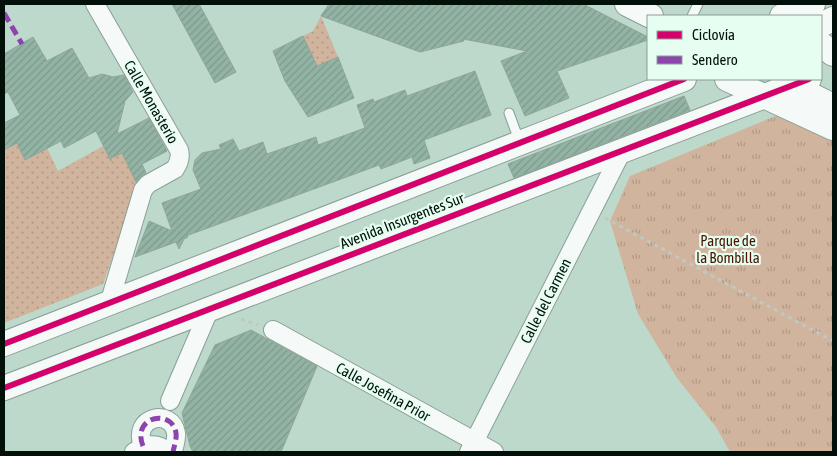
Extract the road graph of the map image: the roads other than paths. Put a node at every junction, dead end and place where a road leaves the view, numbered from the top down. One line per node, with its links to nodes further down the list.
1 (95, 4): 18 (street, Calle Monasterio)
2 (627, 4): 5 (main road)
3 (813, 4): 6 (main road)
4 (820, 4): 7 (main road)
5 (649, 15)
6 (785, 15)
7 (811, 15)
8 (822, 45): 9 (main road)
9 (833, 54)
10 (681, 80): 16 (main road, Avenida Insurgentes Sur)
11 (737, 80): 12 (main road)
12 (787, 85): 13 (main road); 15 (main road); 17 (main road, Avenida Insurgentes Sur)
13 (833, 106)
14 (509, 113): 16 (lane)
15 (833, 128)
16 (520, 143): 18 (main road, Avenida Insurgentes Sur)
17 (623, 150): 19 (main road, Avenida Insurgentes Sur); 24 (street, Calle del Carmen)
18 (109, 304): 21 (main road, Avenida Insurgentes Sur)
19 (210, 308): 22 (main road, Avenida Insurgentes Sur); 23 (street)
20 (273, 330): 24 (street, Calle Josefina Prior)
21 (4, 344)
22 (4, 388)
23 (170, 401)
24 (472, 447): 25 (street, Calle Josefina Prior)
25 (494, 452)

